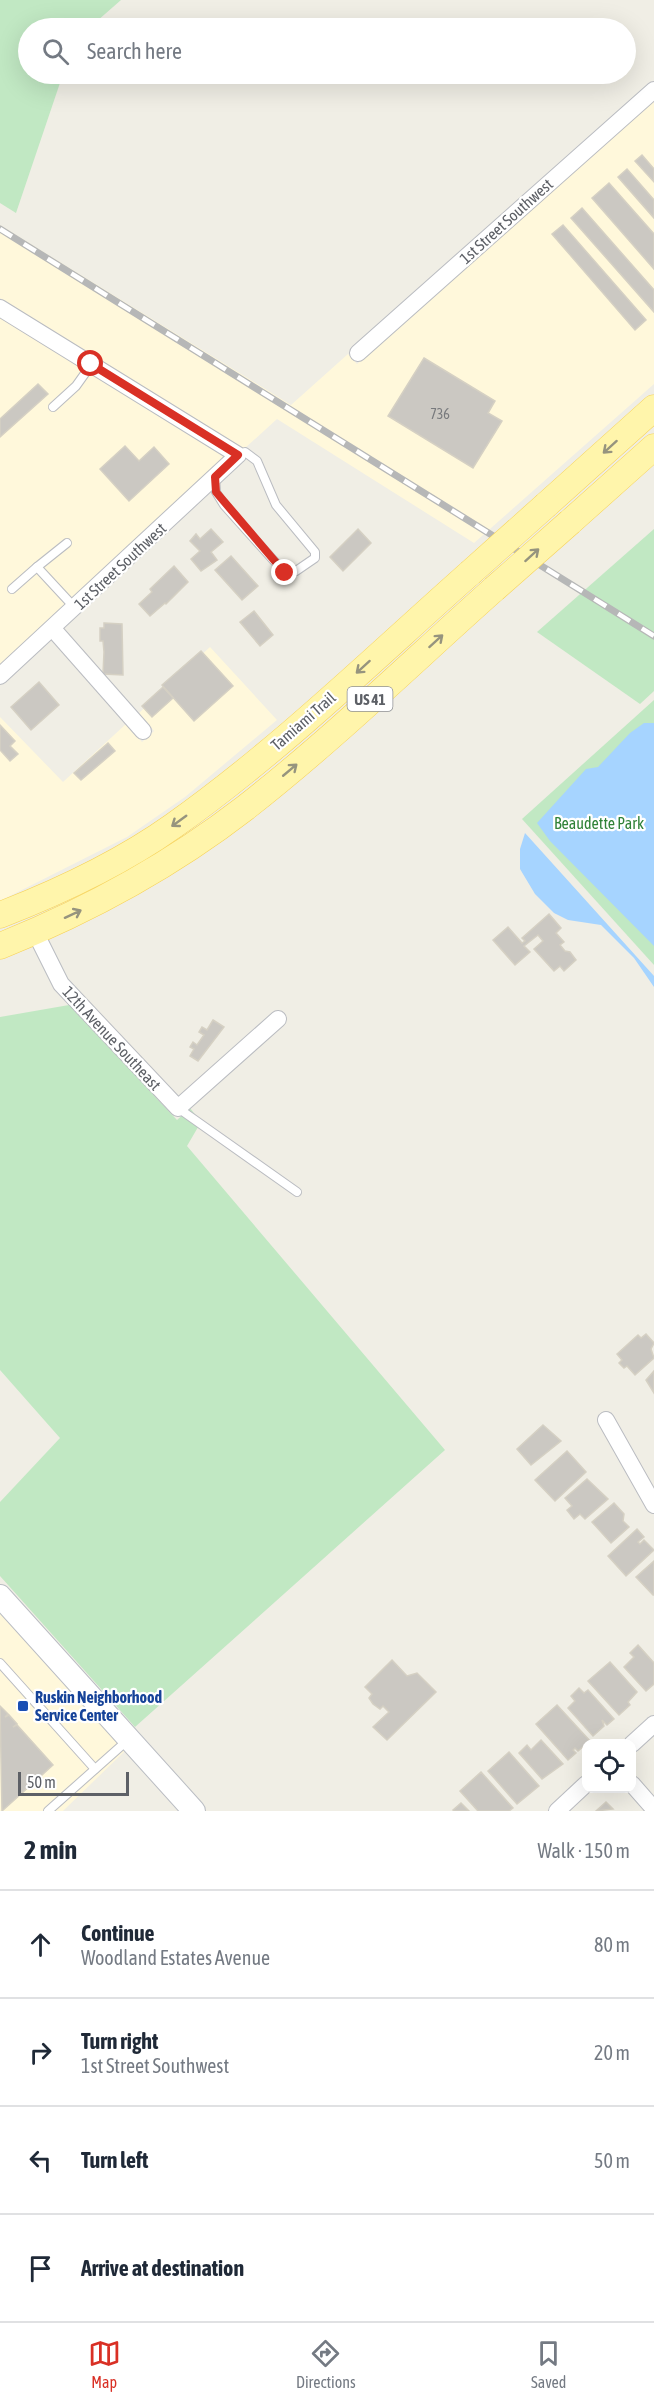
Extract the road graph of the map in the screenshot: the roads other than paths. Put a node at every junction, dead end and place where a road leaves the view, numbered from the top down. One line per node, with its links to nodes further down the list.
1 (654, 90): 3 (street, 1st Street Southwest)
2 (0, 308): 4 (street)
3 (358, 352)
4 (91, 364): 5 (lane); 8 (street)
5 (53, 407)
6 (654, 408): 17 (main road, Tamiami Trail / US 41, one-way to 17, bridge)
7 (654, 447): 18 (main road, Tamiami Trail / US 41, one-way to 7, bridge)
8 (238, 455): 9 (street, 1st Street Southwest); 9 (lane)
9 (215, 477): 13 (street, 1st Street Southwest)
10 (67, 543): 11 (lane)
11 (37, 567): 12 (lane); 13 (lane)
12 (12, 589)
13 (75, 608): 14 (street, 1st Street Southwest)
14 (53, 629): 15 (street, 1st Street Southwest); 16 (street)
15 (0, 676)
16 (143, 731)
17 (0, 915)
18 (35, 932): 19 (main road, Tamiami Trail / US 41); 21 (street, 12th Avenue Southeast)
19 (0, 946)
20 (278, 1019): 21 (street)
21 (178, 1108): 22 (lane)
22 (297, 1192)
23 (606, 1420): 24 (street)
24 (654, 1505)
25 (0, 1596): 28 (street)
26 (0, 1663): 30 (lane)
27 (654, 1724): 29 (street)
28 (129, 1739): 30 (lane); 35 (street)
29 (636, 1740)
30 (95, 1769): 34 (lane)
31 (582, 1788): 36 (street)
32 (636, 1789): 33 (street)
33 (654, 1809)
34 (48, 1811)
35 (194, 1811)
36 (556, 1811)

